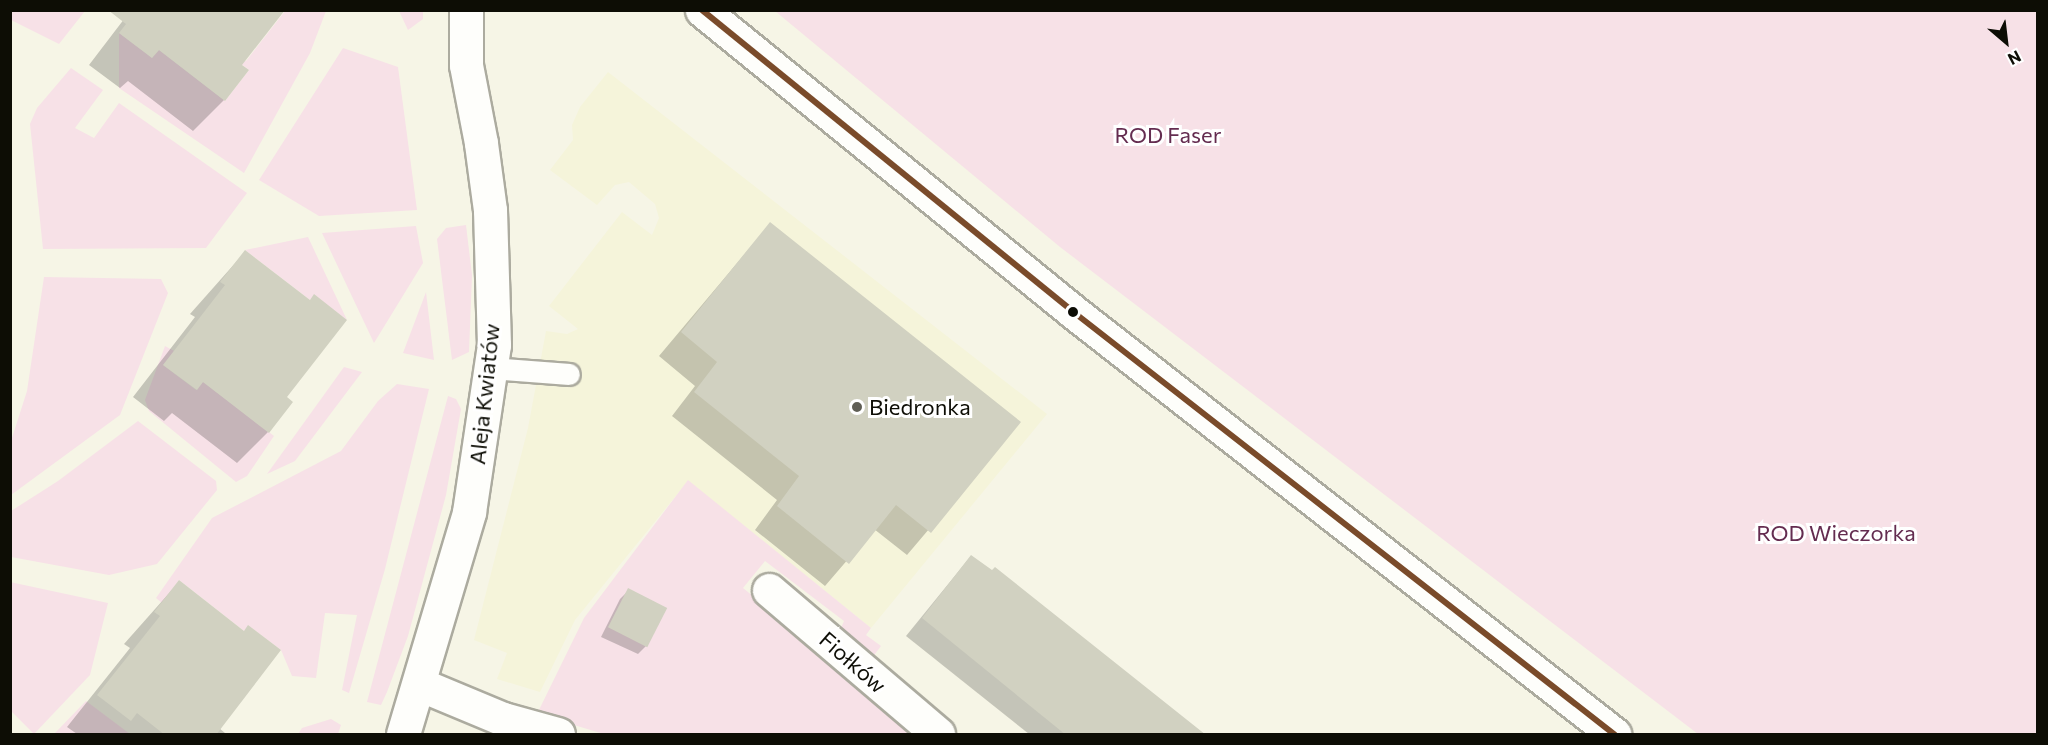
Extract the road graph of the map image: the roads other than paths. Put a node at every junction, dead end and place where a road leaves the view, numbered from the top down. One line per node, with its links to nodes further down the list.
1 (466, 10): 3 (street, Aleja Kwiatów)
2 (702, 10): 10 (street)
3 (491, 368): 4 (lane); 6 (street, Aleja Kwiatów)
4 (569, 374)
5 (769, 590): 9 (street, Fiołków)
6 (419, 684): 7 (street, Aleja Kwiatów); 8 (street)
7 (404, 735)
8 (558, 735)
9 (938, 735)
10 (1614, 735)

